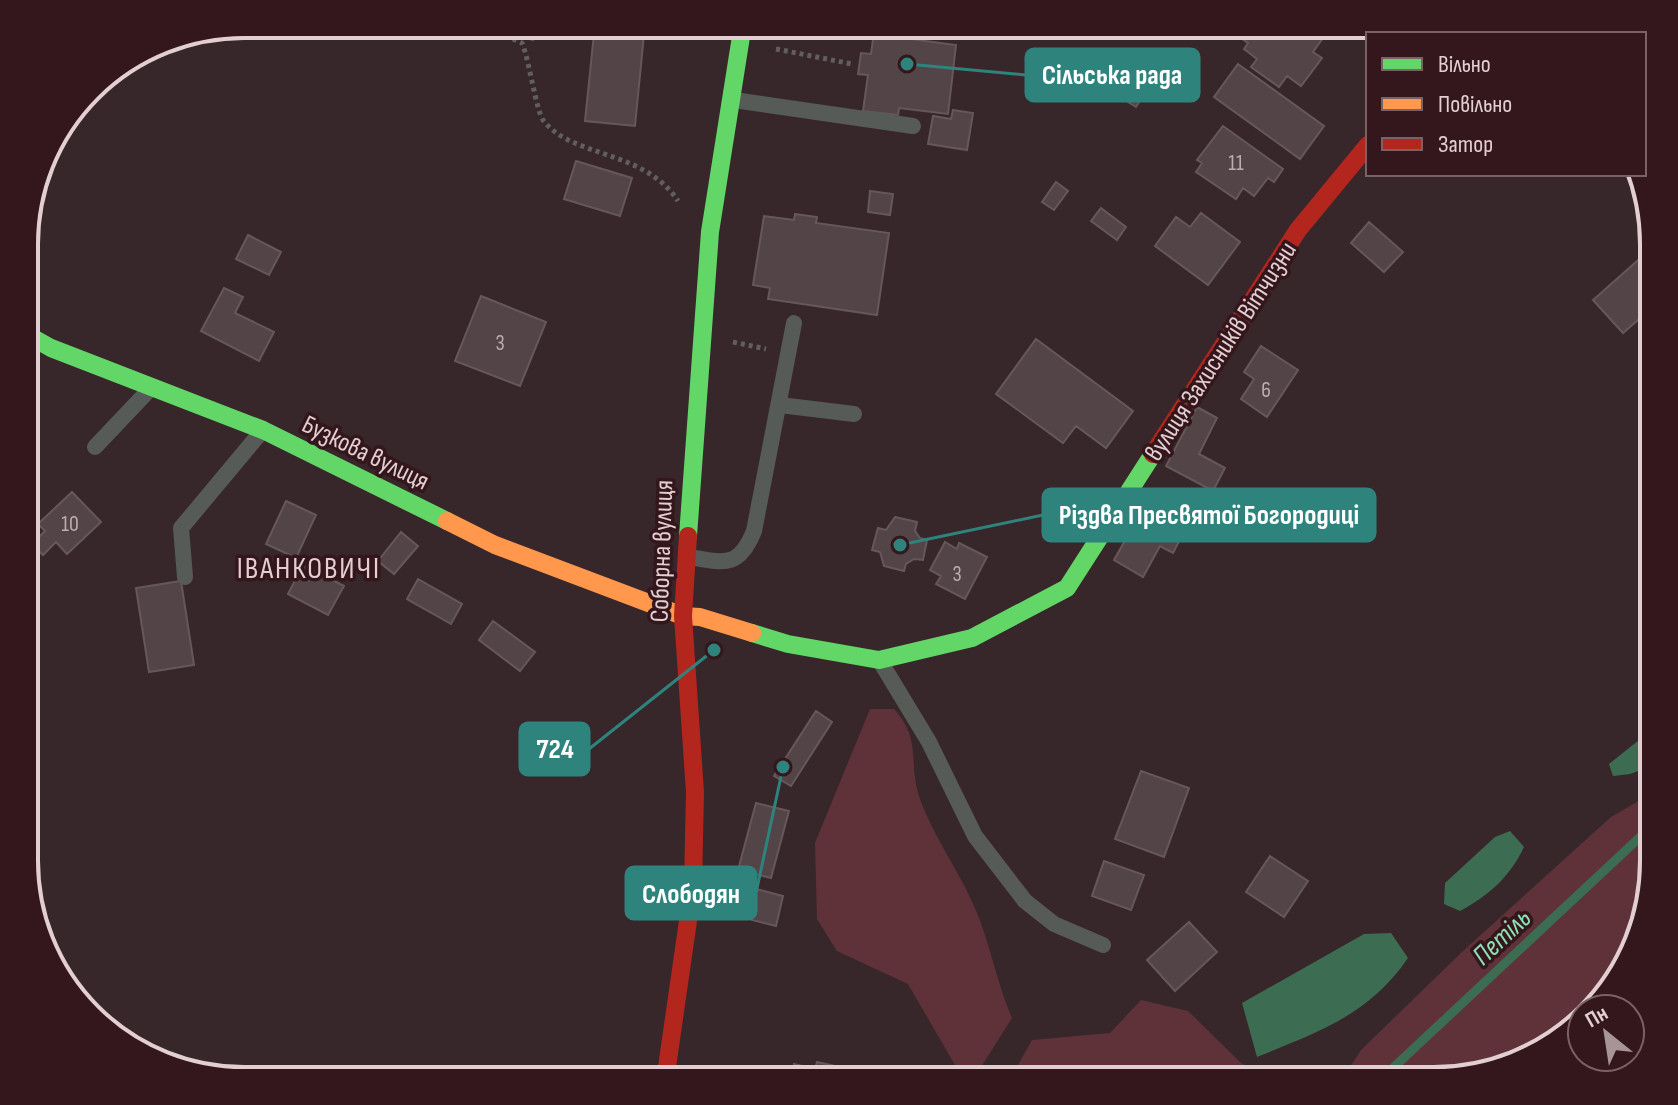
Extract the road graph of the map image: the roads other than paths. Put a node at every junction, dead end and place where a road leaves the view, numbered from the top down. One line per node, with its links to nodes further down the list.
1 (740, 38): 2 (street, Соборна вулиця)
2 (732, 100): 3 (lane); 12 (street, Соборна вулиця)
3 (913, 126)
4 (1366, 147): 15 (street, вулиця Захисників Вітчизни)
5 (794, 323): 8 (lane)
6 (38, 341): 7 (street, Бузкова вулиця)
7 (154, 385): 10 (street, Бузкова вулиця); 11 (lane)
8 (780, 405): 9 (lane); 12 (lane)
9 (854, 414)
10 (263, 430): 13 (lane); 14 (street, Бузкова вулиця)
11 (95, 447)
12 (684, 556): 14 (street, Соборна вулиця)
13 (185, 577)
14 (683, 616): 15 (street, вулиця Захисників Вітчизни); 17 (street, Соборна вулиця)
15 (879, 660): 16 (lane)
16 (1103, 945)
17 (667, 1067)

